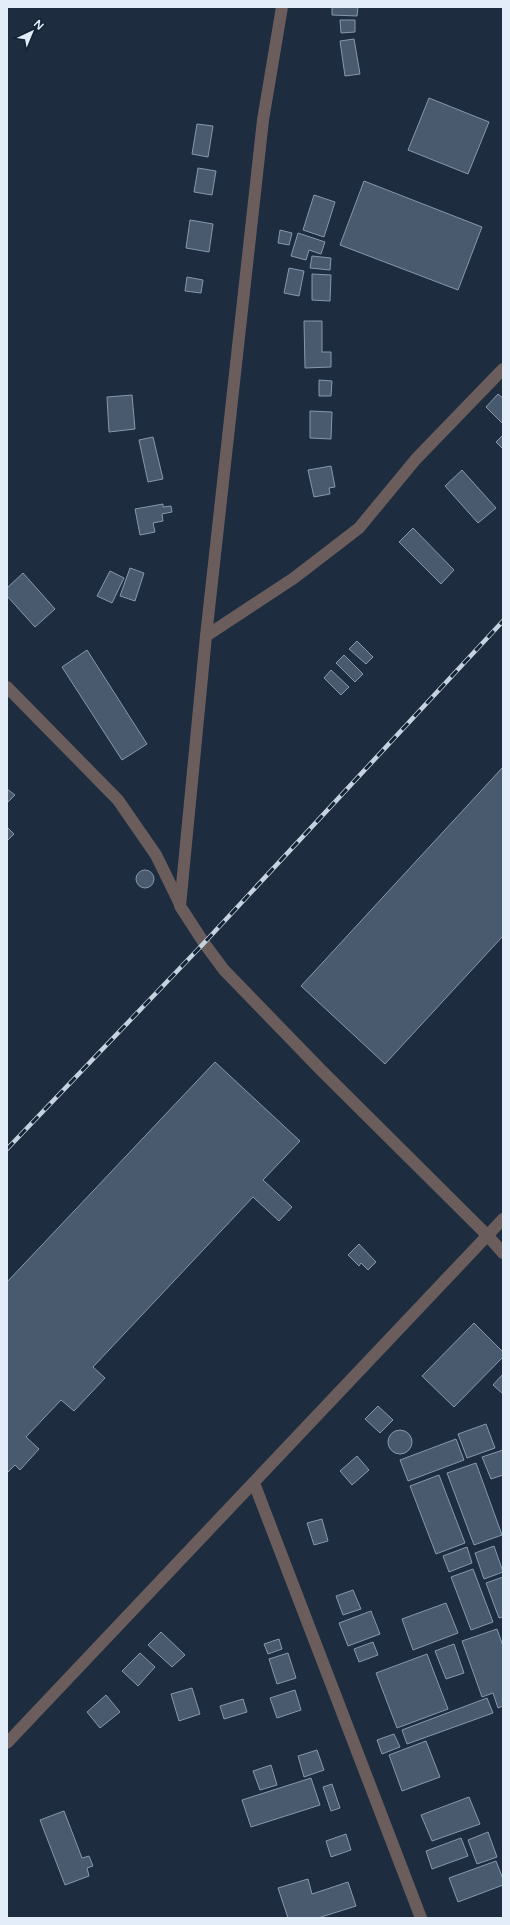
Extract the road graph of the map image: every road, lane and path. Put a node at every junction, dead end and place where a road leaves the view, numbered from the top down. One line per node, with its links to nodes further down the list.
1 (282, 7): 3 (street)
2 (503, 370): 3 (street)
3 (206, 636): 5 (street)
4 (7, 687): 5 (street)
5 (180, 906): 7 (street)
6 (503, 1218): 7 (street)
7 (488, 1236): 8 (street); 9 (street)
8 (503, 1253)
9 (254, 1483): 10 (street); 11 (street)
10 (7, 1743)
11 (421, 1918)

